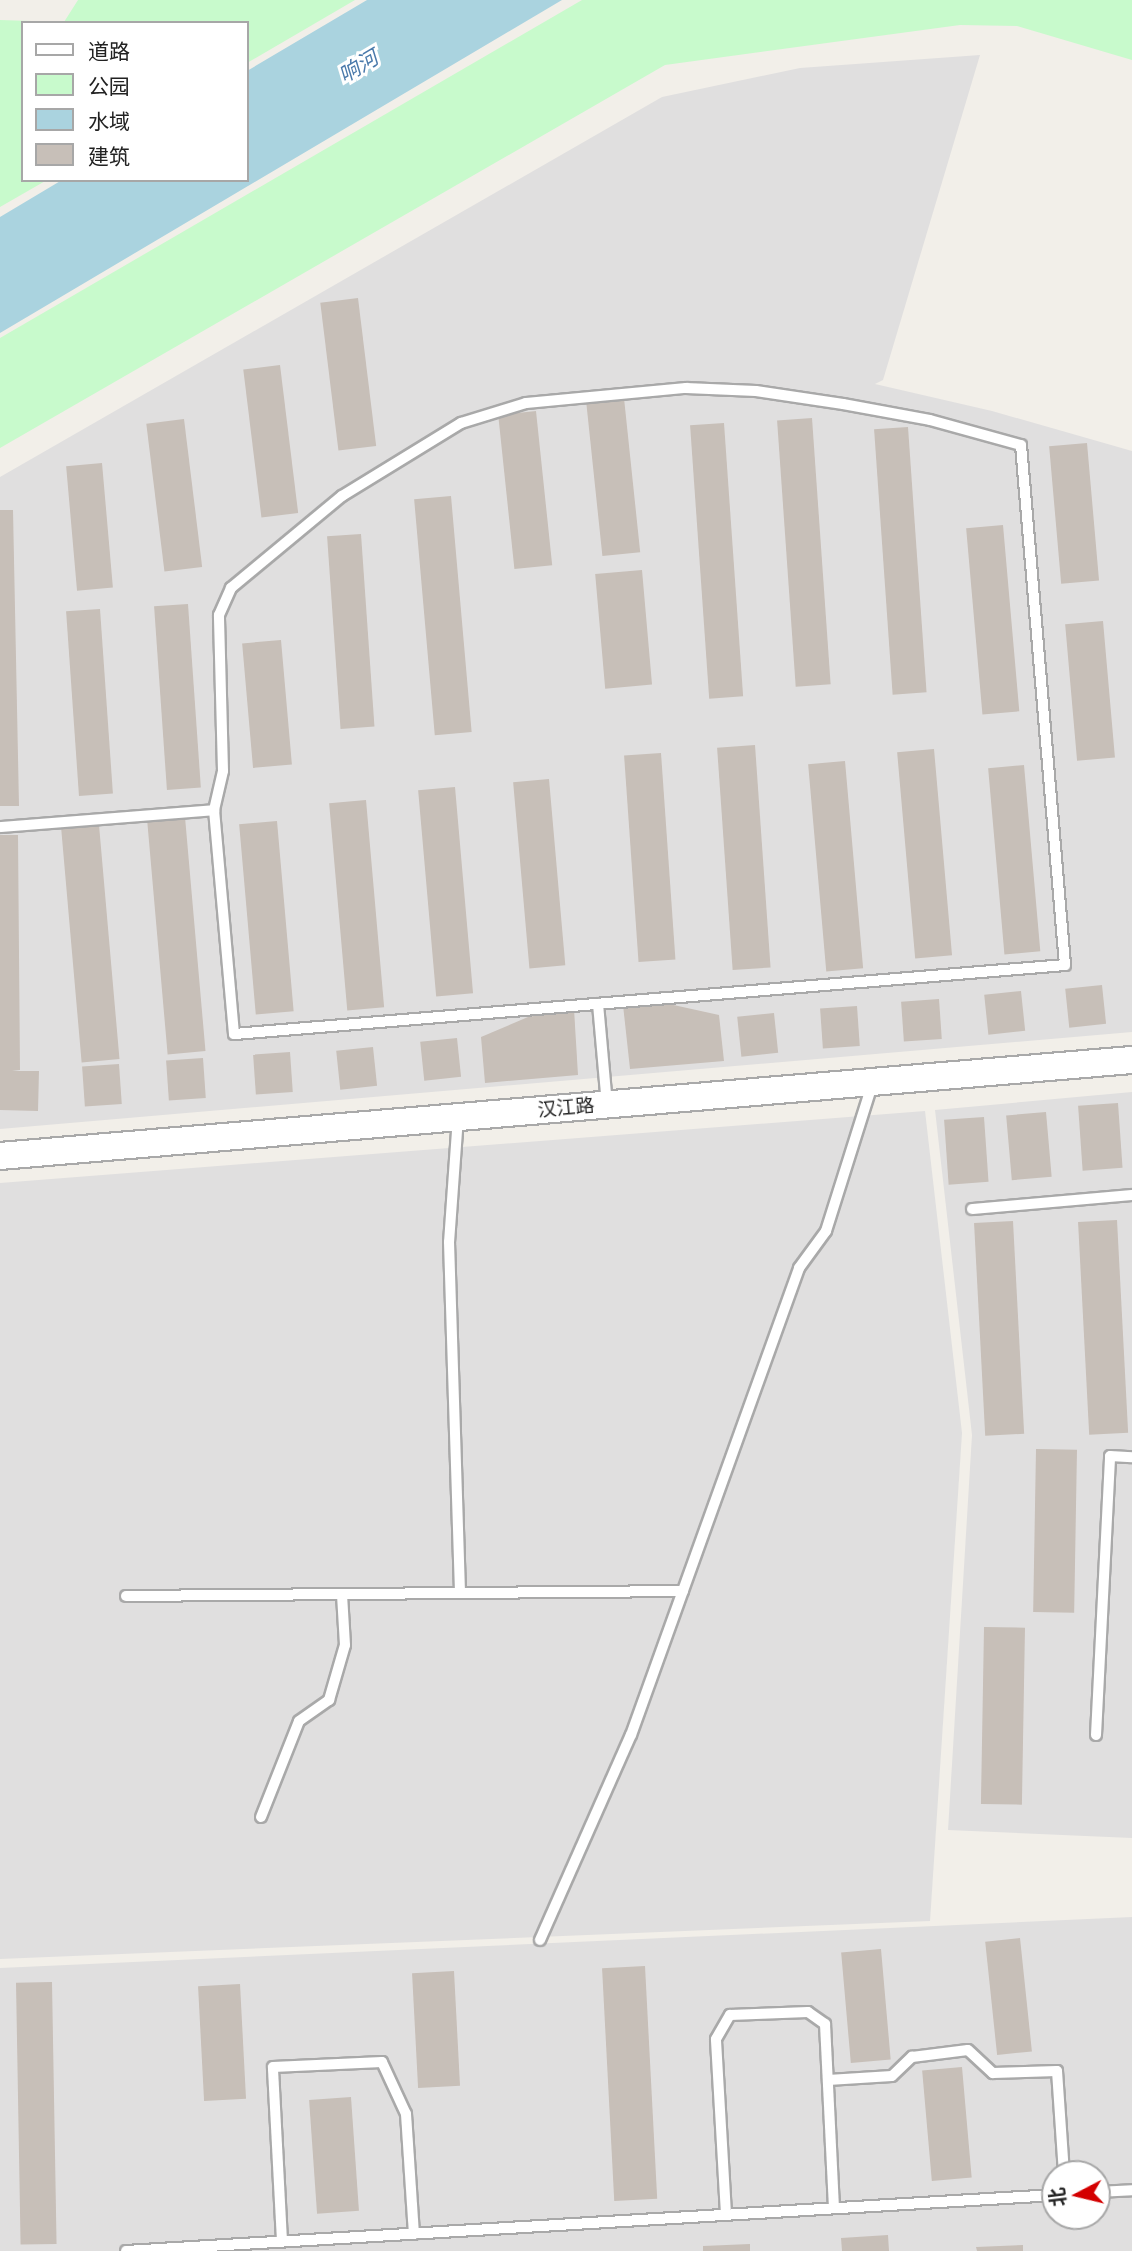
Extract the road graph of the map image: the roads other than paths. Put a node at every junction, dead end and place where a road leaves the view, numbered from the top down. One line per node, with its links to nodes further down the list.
1 (214, 810): 2 (lane); 3 (lane); 3 (lane)
2 (0, 827)
3 (598, 1004): 6 (lane)
4 (1132, 1060): 5 (street, 汉江路)
5 (873, 1082): 6 (street, 汉江路); 12 (lane)
6 (607, 1105): 7 (street, 汉江路)
7 (458, 1117): 8 (street, 汉江路); 13 (lane)
8 (0, 1156)
9 (1132, 1195): 10 (lane)
10 (972, 1209)
11 (1132, 1457): 16 (lane)
12 (683, 1591): 13 (lane); 18 (lane)
13 (460, 1593): 14 (lane)
14 (342, 1594): 15 (lane); 17 (lane)
15 (127, 1596)
16 (1096, 1735)
17 (261, 1817)
18 (540, 1940)
19 (828, 2080): 20 (lane); 24 (lane); 25 (lane)
20 (1062, 2160)
21 (1132, 2190): 22 (lane)
22 (1111, 2191)
23 (1041, 2196): 24 (lane)
24 (834, 2208): 25 (lane)
25 (726, 2214): 26 (lane)
26 (414, 2234): 27 (lane); 27 (lane)
27 (282, 2241): 28 (lane)
28 (126, 2251)

